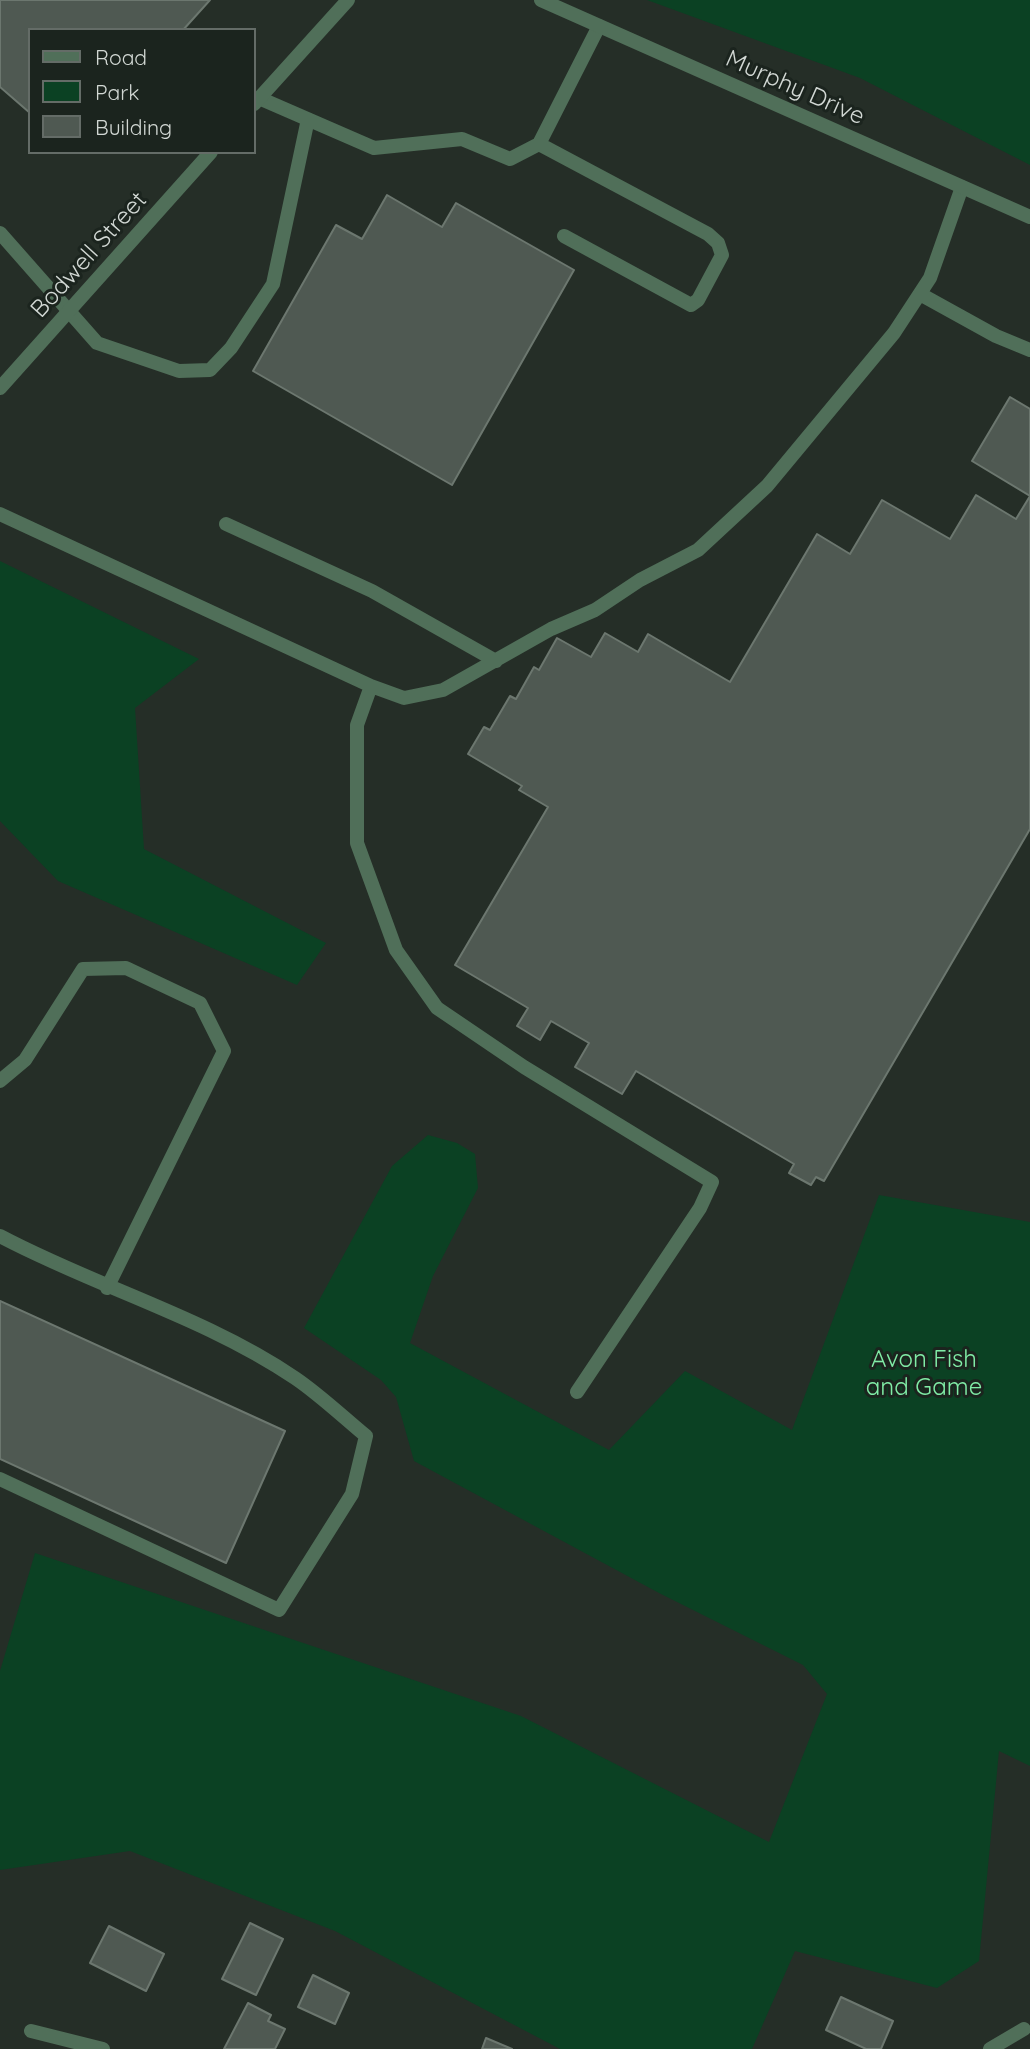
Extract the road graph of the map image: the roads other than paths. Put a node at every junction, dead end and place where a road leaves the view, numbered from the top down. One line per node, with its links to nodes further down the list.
1 (348, 0): 4 (street)
2 (541, 0): 3 (street, Murphy Drive)
3 (599, 26): 6 (street); 8 (street, Murphy Drive)
4 (257, 101): 5 (street)
5 (307, 119): 6 (street); 13 (street)
6 (538, 144): 11 (street)
7 (209, 154): 13 (street, Bodwell Street)
8 (962, 187): 9 (street, Murphy Drive); 12 (street)
9 (1030, 217)
10 (0, 233): 13 (street)
11 (564, 236)
12 (920, 294): 14 (street); 18 (street)
13 (70, 310): 15 (street, Bodwell Street)
14 (1030, 349)
15 (0, 387)
16 (0, 514): 19 (street)
17 (226, 524): 18 (street)
18 (496, 661): 19 (street)
19 (371, 686): 23 (street)
20 (0, 1081): 22 (street)
21 (0, 1236): 22 (street)
22 (107, 1288): 24 (street)
23 (576, 1392)
24 (0, 1479)
25 (1024, 2029): 28 (street)
26 (31, 2031): 27 (street)
27 (103, 2049)
28 (990, 2049)

